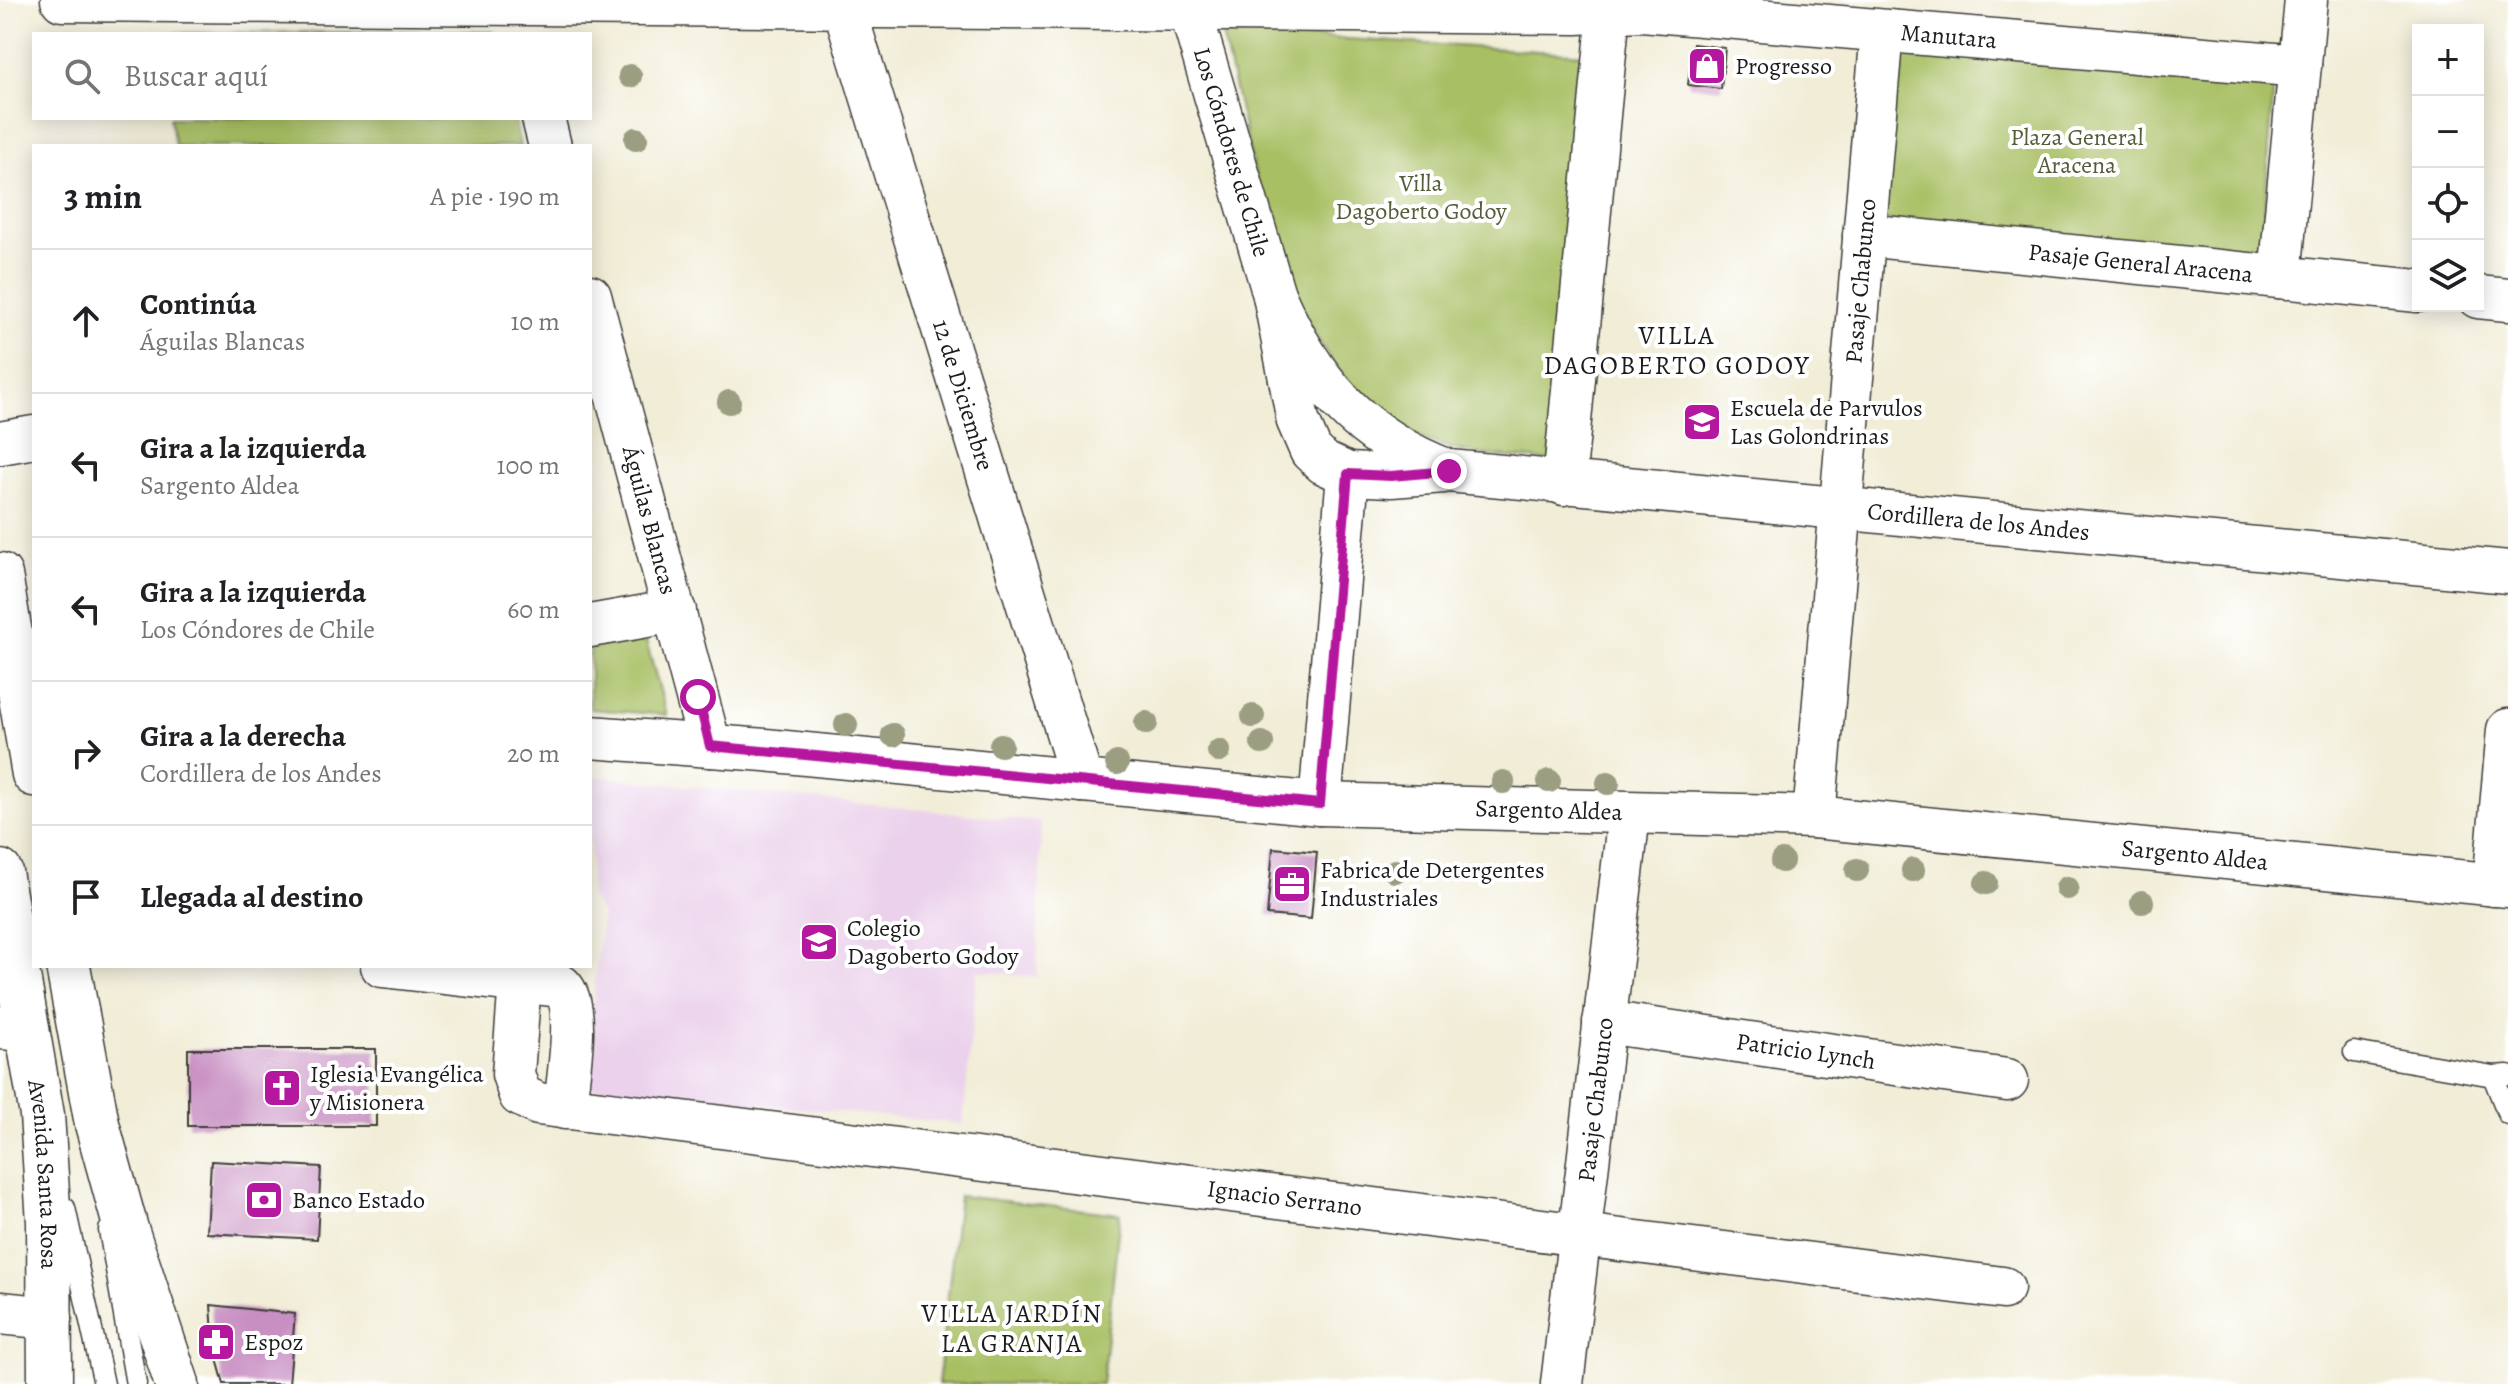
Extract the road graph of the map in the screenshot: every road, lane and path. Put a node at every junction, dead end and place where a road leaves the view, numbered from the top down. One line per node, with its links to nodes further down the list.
1 (62, 0): 3 (street, Manutara)
2 (2306, 0): 9 (street)
3 (362, 2): 7 (street, Manutara)
4 (1609, 6): 6 (street, Manutara); 8 (street, Manutara); 24 (street)
5 (844, 7): 6 (street, Manutara); 7 (street, Manutara); 35 (street, 12 de Diciembre)
6 (1190, 10): 15 (street, Los Cóndores de Chile)
7 (516, 20)
8 (1882, 31): 9 (street, Manutara); 12 (street, Pasaje Chabunco)
9 (2300, 66): 13 (street)
10 (544, 120): 11 (street)
11 (550, 144)
12 (1864, 235): 13 (street, Pasaje General Aracena); 25 (street, Pasaje Chabunco)
13 (2280, 277): 14 (street, Pasaje General Aracena)
14 (2412, 290)
15 (1274, 295): 19 (street, Los Cóndores de Chile); 23 (street, Los Cóndores de Chile)
16 (2484, 298): 17 (street)
17 (2508, 300)
18 (593, 319): 28 (street, Águilas Blancas)
19 (1365, 425): 22 (street, Cordillera de los Andes)
20 (32, 437): 21 (street)
21 (0, 443)
22 (1449, 471): 23 (street, Cordillera de los Andes); 24 (street, Cordillera de los Andes)
23 (1348, 474): 36 (street)
24 (1564, 484): 25 (street, Cordillera de los Andes)
25 (1840, 510): 26 (street, Cordillera de los Andes); 38 (street, Pasaje Chabunco)
26 (2508, 572)
27 (0, 575): 30 (main road)
28 (675, 611): 29 (street); 33 (street, Águilas Blancas)
29 (592, 626)
30 (27, 693): 34 (main road)
31 (2508, 730): 40 (street)
32 (592, 737): 33 (street, Sargento Aldea)
33 (710, 746): 35 (street, Sargento Aldea)
34 (32, 751)
35 (1082, 781): 36 (street, Sargento Aldea)
36 (1320, 804): 37 (street, Sargento Aldea)
37 (1629, 814): 38 (street, Sargento Aldea); 44 (street, Pasaje Chabunco)
38 (1814, 817): 40 (street, Sargento Aldea)
39 (0, 872): 45 (main road, Avenida Santa Rosa)
40 (2501, 886)
41 (68, 968): 52 (main road)
42 (400, 968): 43 (street)
43 (520, 981): 49 (street, Ignacio Serrano); 49 (street)
44 (1604, 1022): 48 (street, Patricio Lynch); 53 (street, Pasaje Chabunco)
45 (14, 1029): 51 (main road, Avenida Santa Rosa)
46 (2354, 1052): 47 (lane)
47 (2501, 1075): 50 (lane)
48 (2007, 1080)
49 (565, 1108): 53 (street, Ignacio Serrano)
50 (2508, 1114)
51 (42, 1115): 56 (main road, Avenida Santa Rosa); 58 (lane)
52 (97, 1124): 59 (lane); 60 (main road)
53 (1579, 1235): 54 (street, Ignacio Serrano); 61 (street, Pasaje Chabunco)
54 (2003, 1288)
55 (0, 1313): 56 (street)
56 (51, 1318): 57 (main road, Avenida Santa Rosa)
57 (50, 1384)
58 (104, 1384)
59 (136, 1384)
60 (177, 1384)
61 (1562, 1384)

